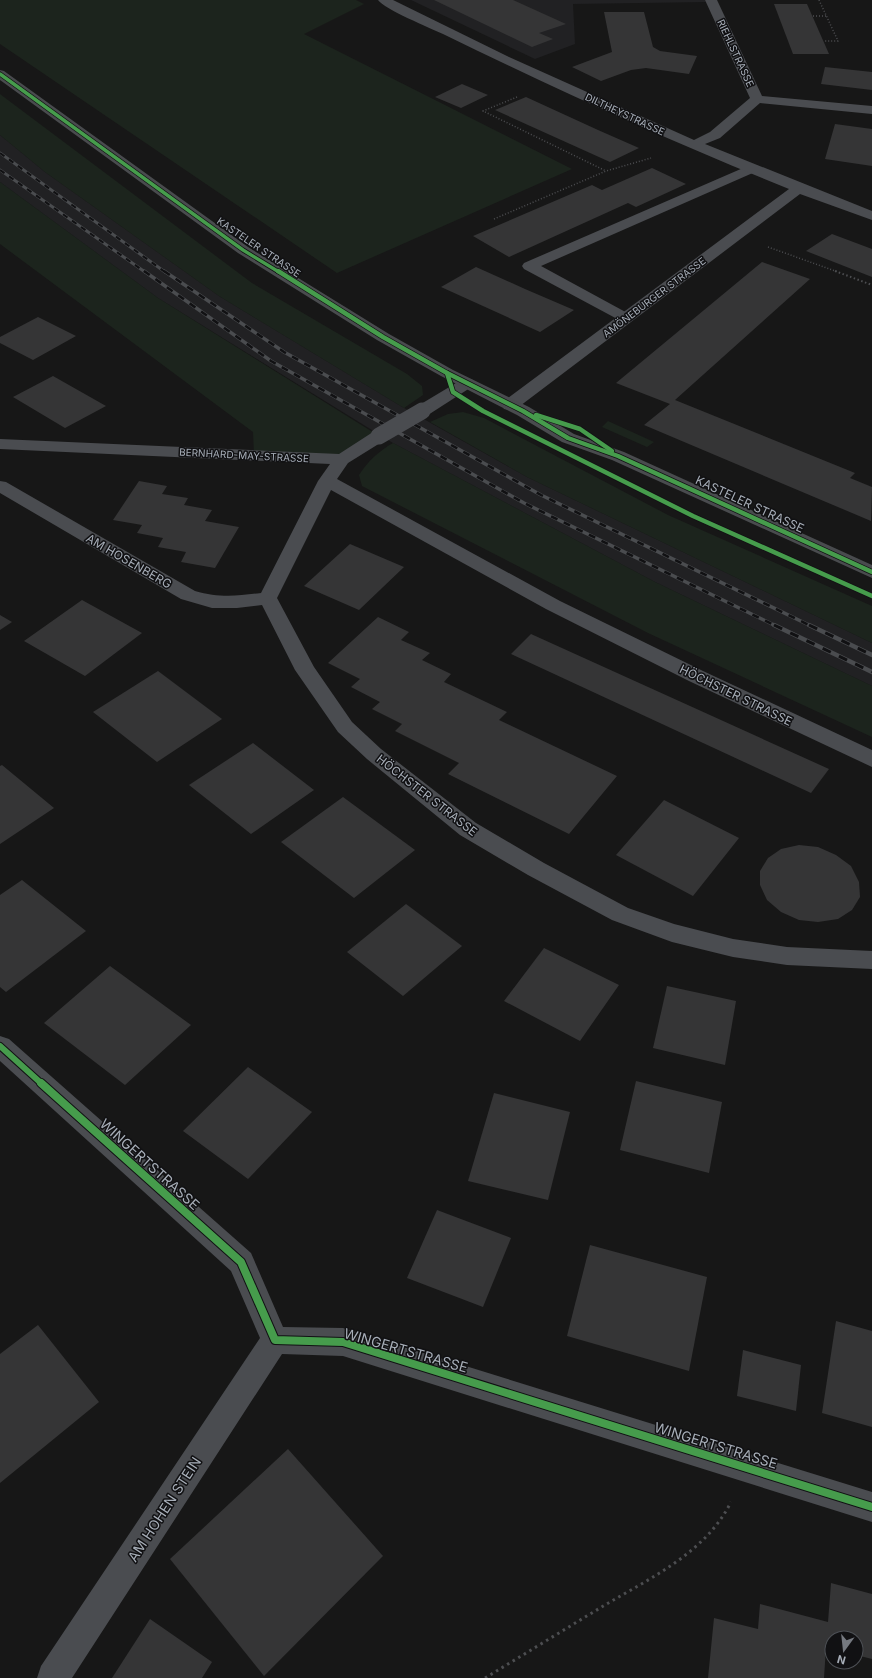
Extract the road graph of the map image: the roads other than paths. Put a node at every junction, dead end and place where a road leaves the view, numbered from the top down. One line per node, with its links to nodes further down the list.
1 (384, 0): 6 (street, DILTHEYSTRASSE)
2 (712, 0): 4 (street, RIEHLSTRASSE)
3 (0, 74): 11 (main road, KASTELER STRASSE)
4 (757, 99): 5 (street); 6 (street, RIEHLSTRASSE)
5 (872, 110)
6 (693, 145): 7 (street, DILTHEYSTRASSE)
7 (750, 169): 8 (street, DILTHEYSTRASSE); 10 (street)
8 (798, 189): 9 (street, DILTHEYSTRASSE); 10 (street, AMÖNEBURGER STRASSE)
9 (872, 216)
10 (626, 318): 12 (street, AMÖNEBURGER STRASSE)
11 (466, 383): 12 (main road, KASTELER STRASSE); 14 (street, bridge)
12 (517, 408): 17 (main road, KASTELER STRASSE)
13 (0, 444): 14 (street, BERNHARD-MAY-STRASSE)
14 (342, 459): 15 (street)
15 (327, 481): 18 (street); 19 (street, HÖCHSTER STRASSE)
16 (0, 486): 18 (street, AM HOSENBERG)
17 (872, 572)
18 (268, 598): 20 (street, HÖCHSTER STRASSE)
19 (872, 759)
20 (872, 960)
21 (0, 1046): 22 (street, WINGERTSTRASSE)
22 (276, 1340): 23 (street, WINGERTSTRASSE); 24 (street, AM HOHEN STEIN)
23 (872, 1507)
24 (53, 1678)

